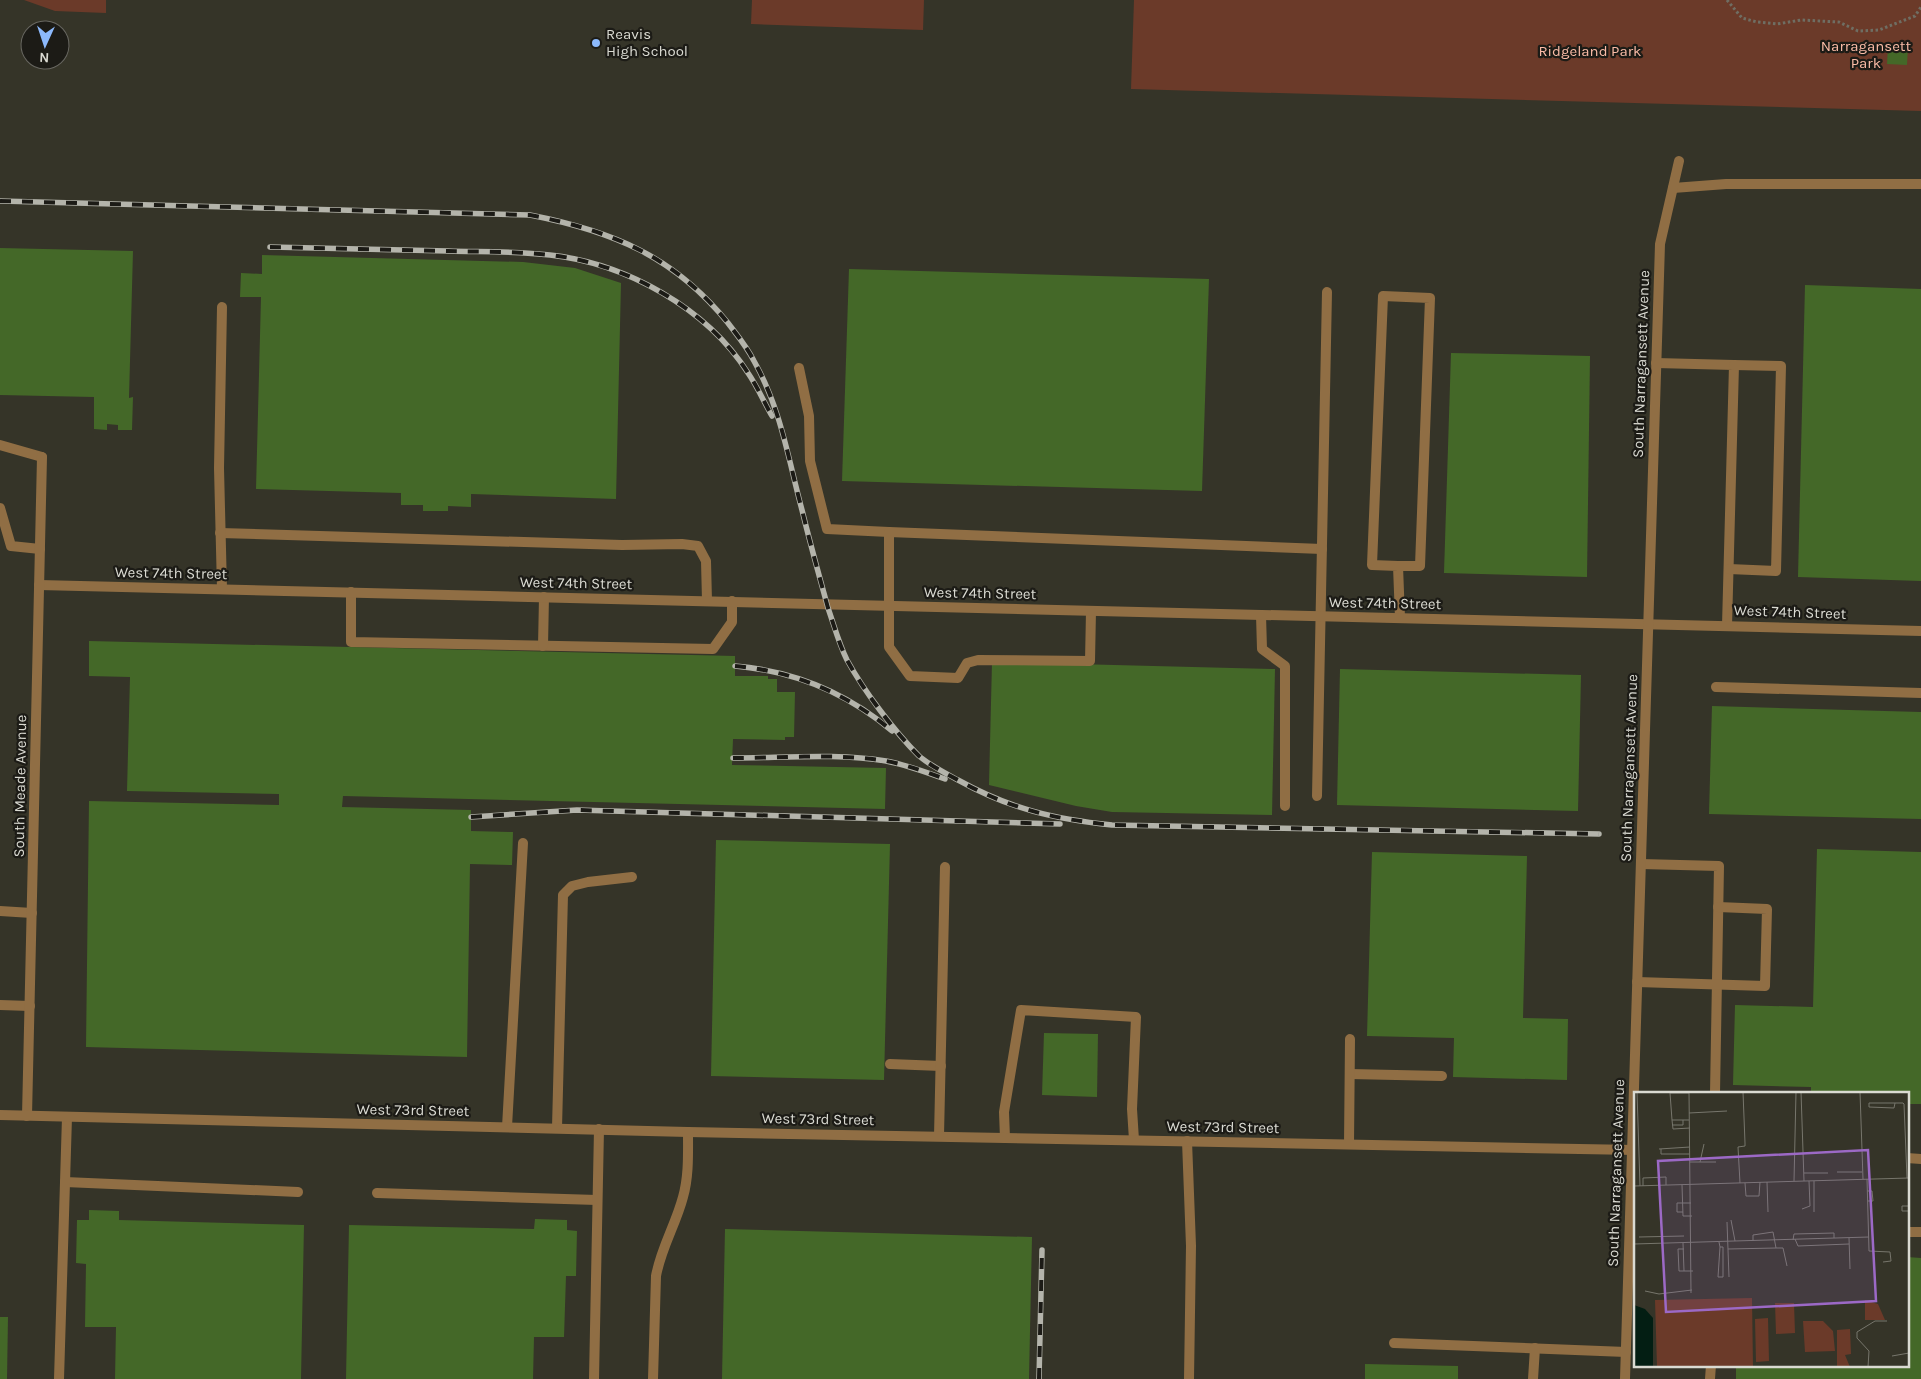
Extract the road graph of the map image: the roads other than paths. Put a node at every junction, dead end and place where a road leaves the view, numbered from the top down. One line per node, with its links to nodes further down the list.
1 (1680, 161): 3 (street, South Narragansett Avenue)
2 (1921, 184): 3 (street)
3 (1673, 188): 6 (street, South Narragansett Avenue)
4 (1327, 292): 14 (street)
5 (222, 307): 12 (street)
6 (1656, 363): 7 (street); 28 (street, South Narragansett Avenue)
7 (1734, 365): 16 (street); 16 (street)
8 (798, 368): 11 (street)
9 (0, 445): 13 (street, South Meade Avenue)
10 (0, 508): 13 (street)
11 (890, 532): 14 (street); 23 (street)
12 (220, 533): 18 (street); 21 (street)
13 (40, 549): 17 (street, South Meade Avenue)
14 (1322, 549): 26 (street)
15 (1398, 566): 15 (street); 27 (street)
16 (1729, 569): 29 (street)
17 (39, 584): 18 (street, West 74th Street); 42 (street, South Meade Avenue)
18 (222, 589): 19 (street, West 74th Street)
19 (351, 592): 20 (street, West 74th Street); 31 (street)
20 (544, 597): 21 (street, West 74th Street); 31 (street)
21 (707, 601): 22 (street, West 74th Street)
22 (732, 601): 23 (street, West 74th Street); 31 (street)
23 (889, 606): 24 (street, West 74th Street); 24 (street)
24 (1091, 611): 25 (street, West 74th Street)
25 (1261, 615): 26 (street, West 74th Street); 35 (street)
26 (1321, 616): 27 (street, West 74th Street); 34 (street)
27 (1400, 618): 28 (street, West 74th Street)
28 (1648, 624): 29 (street, West 74th Street); 37 (street, South Narragansett Avenue)
29 (1727, 626): 30 (street, West 74th Street)
30 (1921, 631)
31 (543, 646)
32 (1716, 687): 33 (street)
33 (1921, 692)
34 (1317, 796)
35 (1285, 806)
36 (523, 842): 58 (street)
37 (1641, 864): 40 (street); 43 (street, South Narragansett Avenue)
38 (945, 867): 49 (street)
39 (632, 877): 59 (street)
40 (1718, 907): 44 (street); 44 (street)
41 (0, 911): 42 (street)
42 (32, 913): 46 (street, South Meade Avenue)
43 (1637, 982): 44 (street); 52 (street, South Narragansett Avenue)
44 (1717, 984): 53 (street)
45 (0, 1006): 46 (street)
46 (30, 1006): 56 (street, South Meade Avenue)
47 (1350, 1039): 50 (street)
48 (890, 1064): 49 (street)
49 (941, 1066): 62 (street)
50 (1350, 1074): 51 (street); 66 (street)
51 (1442, 1076)
52 (1634, 1092)
53 (1715, 1092)
54 (1634, 1108): 67 (street, South Narragansett Avenue)
55 (0, 1115): 56 (street, West 73rd Street)
56 (27, 1116): 57 (street, West 73rd Street)
57 (67, 1117): 58 (street, West 73rd Street); 70 (street)
58 (507, 1127): 59 (street, West 73rd Street)
59 (557, 1128): 60 (street, West 73rd Street)
60 (599, 1129): 61 (street, West 73rd Street); 73 (street)
61 (688, 1132): 62 (street, West 73rd Street); 82 (street)
62 (939, 1136): 63 (street, West 73rd Street)
63 (1005, 1138): 64 (street, West 73rd Street); 64 (street)
64 (1134, 1140): 65 (street, West 73rd Street)
65 (1187, 1141): 66 (street, West 73rd Street); 83 (street)
66 (1349, 1144): 67 (street, West 73rd Street)
67 (1633, 1150): 78 (street, South Narragansett Avenue)
68 (1908, 1158): 69 (street)
69 (1921, 1159)
70 (65, 1182): 71 (street); 80 (street)
71 (298, 1192)
72 (377, 1193): 73 (street)
73 (597, 1200): 81 (street)
74 (1908, 1232): 75 (street)
75 (1921, 1232)
76 (1394, 1343): 77 (street)
77 (1535, 1348): 78 (street); 84 (street)
78 (1626, 1352): 85 (street, South Narragansett Avenue)
79 (1711, 1366): 86 (street)
80 (59, 1379)
81 (594, 1379)
82 (652, 1379)
83 (1189, 1379)
84 (1533, 1379)
85 (1625, 1379)
86 (1710, 1379)

